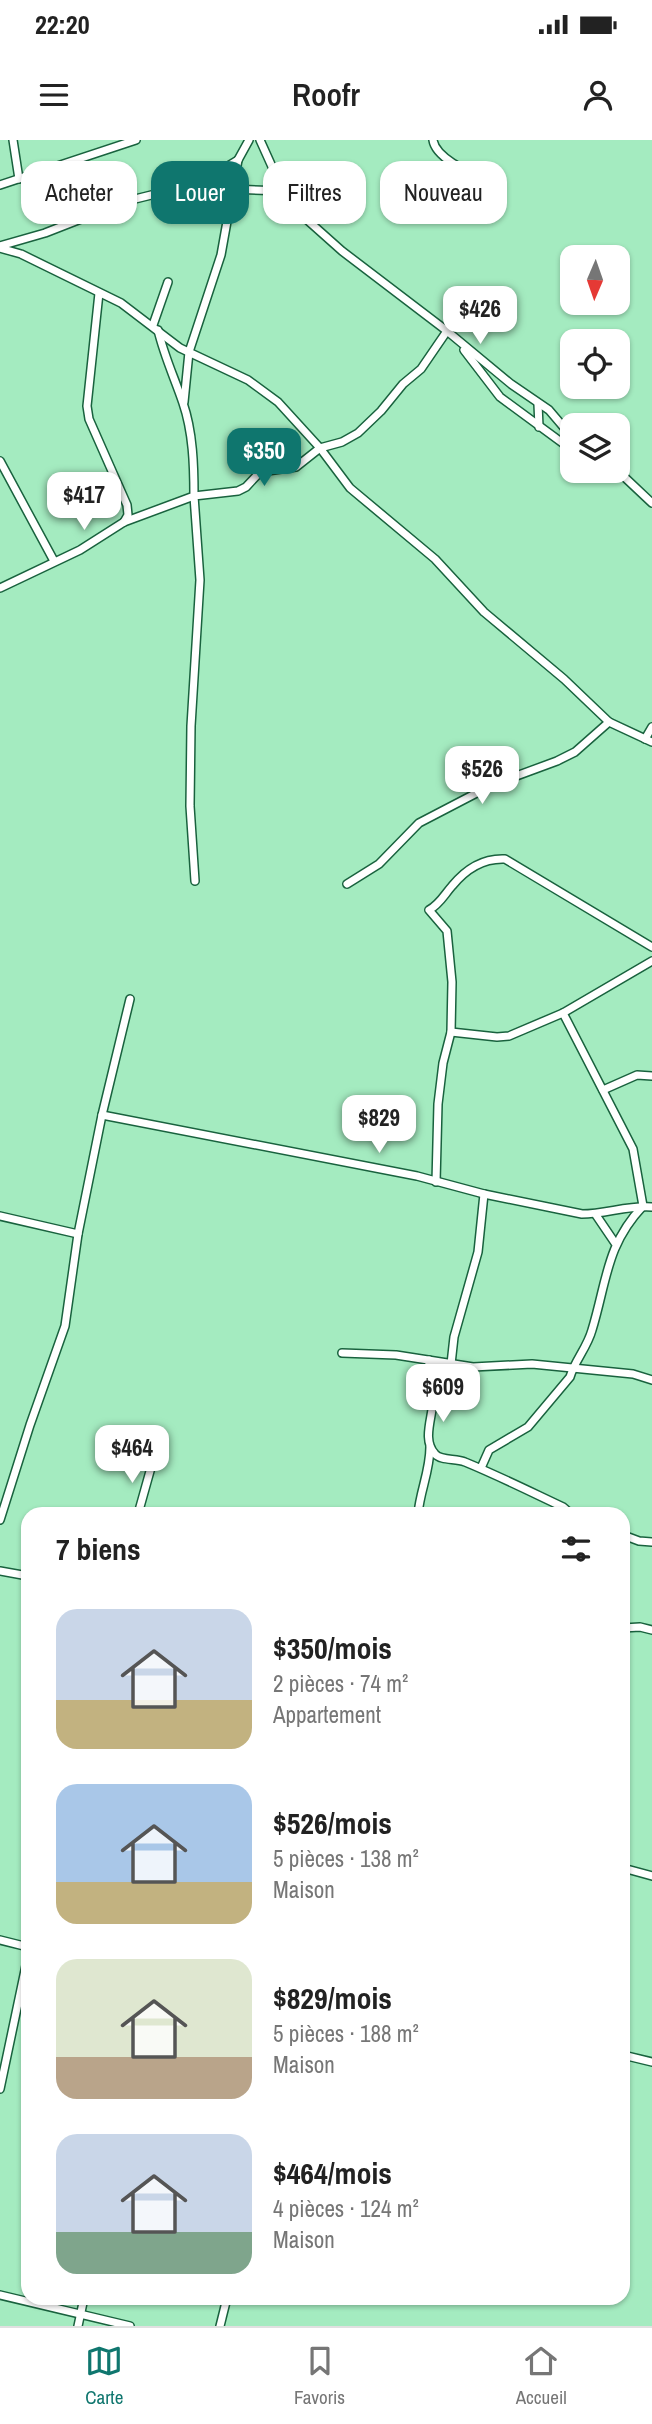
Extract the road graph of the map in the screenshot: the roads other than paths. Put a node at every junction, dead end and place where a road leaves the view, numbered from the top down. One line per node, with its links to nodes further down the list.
1 (13, 140): 9 (street)
2 (136, 140): 9 (street)
3 (249, 140): 6 (street)
4 (260, 140): 7 (street)
5 (433, 140): 8 (street)
6 (238, 160)
7 (270, 161)
8 (451, 161)
9 (19, 179): 10 (street)
10 (0, 185)
11 (151, 195): 14 (street)
12 (226, 224): 19 (street)
13 (312, 224): 18 (street)
14 (0, 247): 16 (street)
15 (168, 282): 17 (street)
16 (99, 293): 17 (street); 30 (street)
17 (156, 328): 19 (street); 21 (street)
18 (446, 332): 20 (street); 23 (street); 25 (street)
19 (189, 352): 21 (street); 25 (street)
20 (538, 404): 22 (street); 23 (street)
21 (184, 406): 28 (street)
22 (560, 422)
23 (539, 426): 24 (street)
24 (560, 441)
25 (320, 448): 28 (street); 33 (street)
26 (0, 461): 31 (street)
27 (630, 482): 29 (street)
28 (194, 496): 30 (street); 36 (street)
29 (652, 503)
30 (124, 522): 31 (street)
31 (54, 561): 32 (street)
32 (0, 588)
33 (609, 722): 35 (street); 37 (street)
34 (652, 727): 35 (street)
35 (648, 740)
36 (195, 881)
37 (347, 884)
38 (652, 947): 42 (street)
39 (652, 961): 41 (street)
40 (130, 999): 45 (street)
41 (563, 1013): 42 (street); 44 (street)
42 (451, 1031): 46 (street)
43 (652, 1076): 44 (street)
44 (603, 1090): 48 (street)
45 (102, 1115): 46 (street); 52 (street)
46 (436, 1182): 47 (street)
47 (484, 1194): 50 (street); 56 (street)
48 (643, 1206): 49 (street); 50 (street); 53 (street)
49 (652, 1207)
50 (596, 1215): 53 (street)
51 (0, 1216): 52 (street)
52 (78, 1234): 65 (street)
53 (615, 1244): 57 (street)
54 (342, 1353): 55 (street)
55 (429, 1360): 56 (street); 59 (street)
56 (451, 1364): 57 (street)
57 (572, 1369): 58 (street); 61 (street)
58 (652, 1380)
59 (430, 1447): 61 (street); 63 (street)
60 (152, 1464): 62 (street)
61 (481, 1468): 64 (street)
62 (140, 1507)
63 (419, 1507)
64 (563, 1507)
65 (0, 1520)
66 (630, 1538): 67 (street)
67 (652, 1542)
68 (0, 1571): 69 (street)
69 (21, 1575)
70 (630, 1628): 71 (street)
71 (652, 1630)
72 (630, 1870): 73 (street)
73 (652, 1876)
74 (0, 1940): 75 (street)
75 (21, 1945)
76 (21, 1989): 79 (street)
77 (630, 2057): 78 (street)
78 (652, 2062)
79 (0, 2089)
80 (0, 2295): 81 (street)
81 (21, 2300)
82 (42, 2305): 85 (street)
83 (83, 2305): 85 (street)
84 (225, 2305): 88 (street)
85 (80, 2314): 86 (street); 87 (street)
86 (78, 2326)
87 (130, 2326)
88 (220, 2326)

